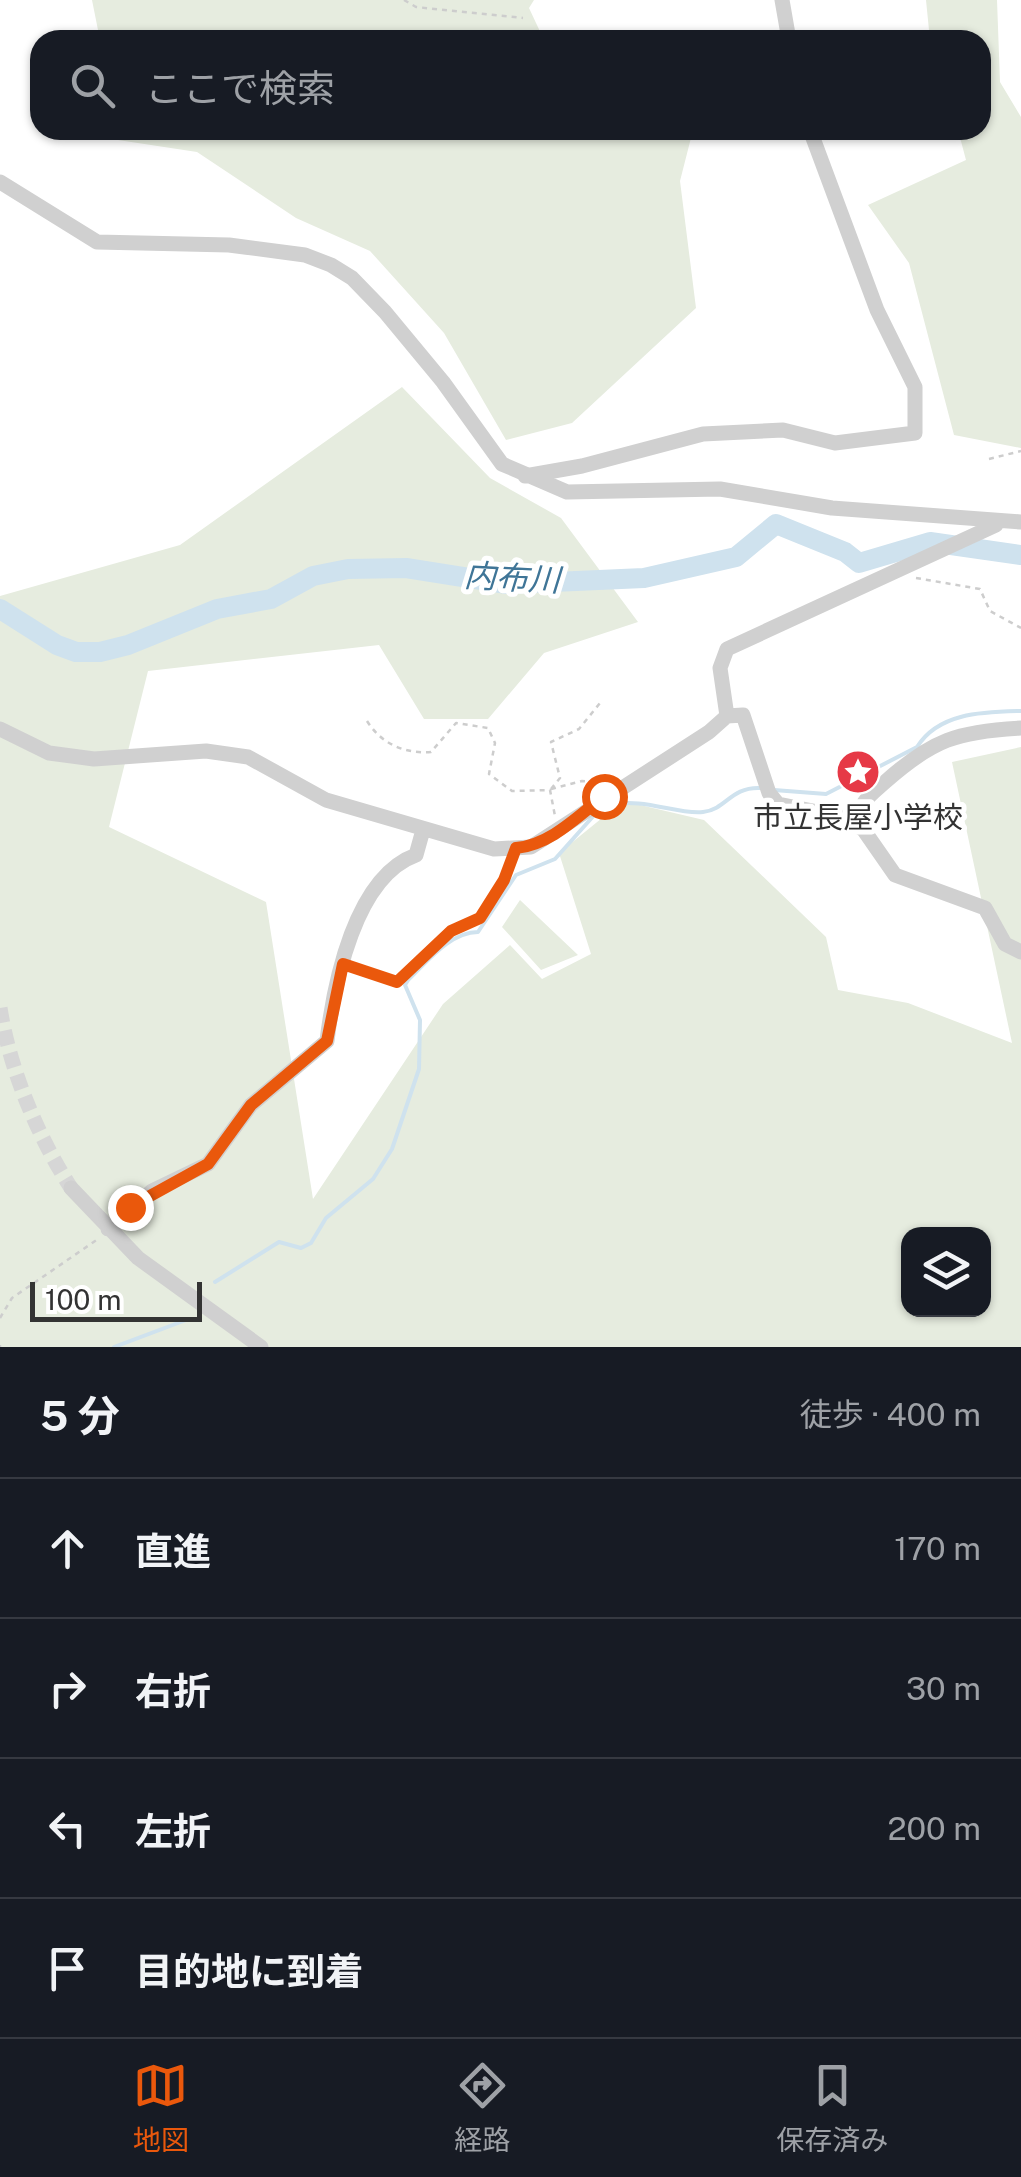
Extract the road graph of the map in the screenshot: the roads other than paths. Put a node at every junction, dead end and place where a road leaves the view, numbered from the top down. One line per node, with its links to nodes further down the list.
1 (782, 0): 2 (street)
2 (787, 30)
3 (814, 140): 5 (street)
4 (0, 182): 5 (street)
5 (525, 476): 7 (street)
6 (1021, 522): 7 (street)
7 (1000, 523): 8 (street)
8 (727, 716): 11 (street); 12 (street)
9 (1021, 728): 11 (street)
10 (0, 729): 12 (street)
11 (856, 826): 13 (street)
12 (424, 830): 15 (street)
13 (1021, 952)
14 (71, 1188): 15 (street)
15 (108, 1229): 16 (street)
16 (260, 1347)

